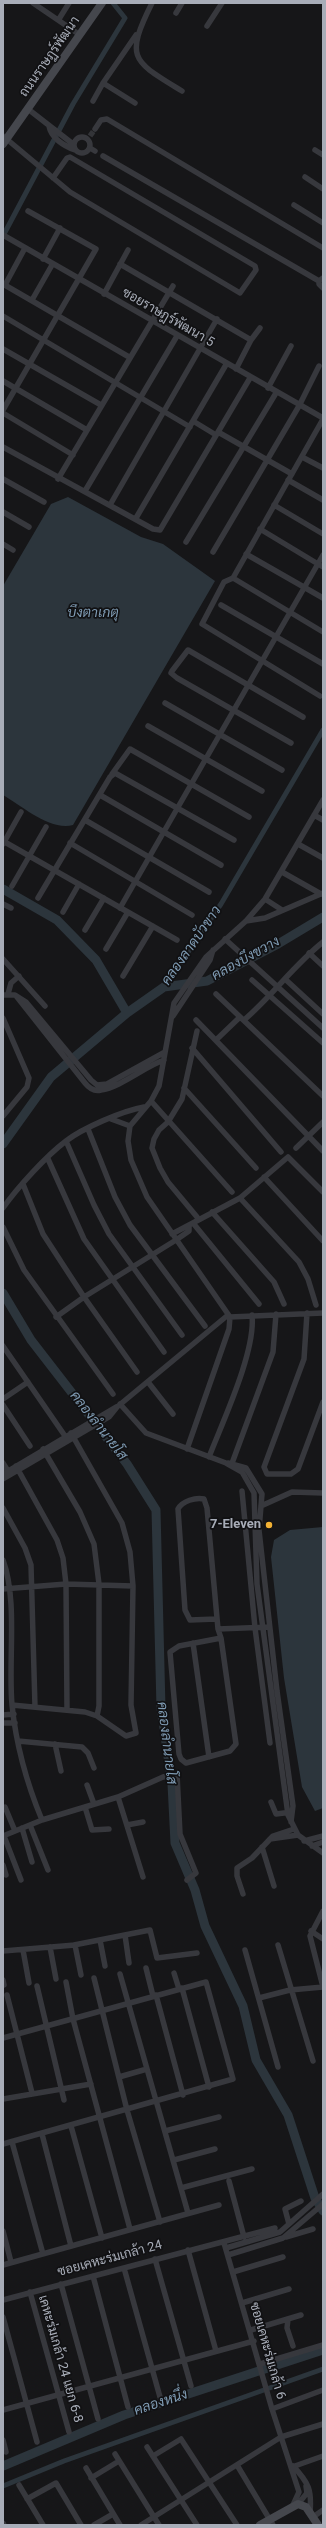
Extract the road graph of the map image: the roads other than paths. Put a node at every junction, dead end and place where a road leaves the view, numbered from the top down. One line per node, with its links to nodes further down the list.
1 (33, 3): 8 (street)
2 (69, 3): 8 (street)
3 (102, 3): 11 (street, ถนนราษฏร์พัฒนา)
4 (152, 3): 10 (street)
5 (182, 3): 7 (street)
6 (222, 3): 9 (street)
7 (176, 13)
8 (59, 19): 11 (street)
9 (207, 26)
10 (138, 33): 12 (street); 13 (street)
11 (80, 35): 16 (street, ถนนราษฏร์พัฒนา)
12 (103, 83): 14 (street); 15 (street)
13 (182, 91)
14 (93, 101)
15 (135, 103)
16 (28, 110): 18 (street, ถนนราษฏร์พัฒนา); 19 (street)
17 (95, 129): 34 (street)
18 (4, 140): 26 (street)
19 (74, 147): 20 (street); 20 (street)
20 (90, 148): 22 (street)
21 (315, 150): 23 (street)
22 (95, 152)
23 (323, 155)
24 (103, 156): 39 (street)
25 (305, 177): 27 (street)
26 (53, 178): 26 (street)
27 (323, 189)
28 (294, 205): 30 (street)
29 (28, 211): 31 (street)
30 (323, 223)
31 (60, 228): 36 (street); 40 (street)
32 (3, 235): 33 (street, ซอยราษฎร์พัฒนา 5)
33 (25, 248): 36 (street, ซอยราษฎร์พัฒนา 5); 41 (street)
34 (323, 248)
35 (128, 250): 38 (street)
36 (43, 259): 37 (street, ซอยราษฎร์พัฒนา 5)
37 (52, 264): 40 (street, ซอยราษฎร์พัฒนา 5); 46 (street)
38 (120, 264): 44 (street); 45 (street)
39 (321, 279): 43 (street)
40 (79, 280): 45 (street, ซอยราษฎร์พัฒนา 5); 48 (street)
41 (4, 284): 46 (street)
42 (173, 286): 44 (street)
43 (323, 288)
44 (169, 292): 49 (street); 50 (street)
45 (104, 294): 50 (street, ซอยราษฎร์พัฒนา 5)
46 (32, 300): 48 (street)
47 (3, 316): 53 (street)
48 (59, 316): 53 (street); 58 (street)
49 (217, 319): 54 (street); 57 (street)
50 (152, 322): 52 (street, ซอยราษฎร์พัฒนา 5); 58 (street)
51 (260, 328): 54 (street)
52 (176, 336): 57 (street, ซอยราษฎร์พัฒนา 5); 69 (street)
53 (45, 340): 60 (street); 65 (street)
54 (251, 340): 62 (street)
55 (291, 346): 67 (street)
56 (3, 349): 60 (street)
57 (201, 350): 59 (street, ซอยราษฎร์พัฒนา 5); 73 (street)
58 (129, 357): 65 (street)
59 (226, 364): 62 (street, ซอยราษฎร์พัฒนา 5); 75 (street)
60 (31, 365): 66 (street); 70 (street)
61 (319, 366): 71 (street)
62 (236, 369): 63 (street, ซอยราษฎร์พัฒนา 5)
63 (250, 378): 67 (street, ซอยราษฎร์พัฒนา 5); 77 (street)
64 (3, 381): 66 (street)
65 (114, 382): 69 (street); 70 (street)
66 (16, 388): 72 (street); 76 (street)
67 (268, 388): 68 (street, ซอยราษฎร์พัฒนา 5)
68 (276, 393): 71 (street, ซอยราษฎร์พัฒนา 5); 79 (street)
69 (140, 397): 73 (street); 88 (street)
70 (101, 405): 76 (street)
71 (299, 406): 74 (street, ซอยราษฎร์พัฒนา 5); 82 (street)
72 (3, 412): 80 (street)
73 (165, 412): 75 (street); 91 (street)
74 (323, 419): 81 (street)
75 (192, 424): 77 (street); 94 (street)
76 (87, 430): 80 (street)
77 (217, 434): 79 (street); 94 (street)
78 (3, 446): 86 (street)
79 (244, 446): 82 (street); 98 (street)
80 (73, 455): 86 (street)
81 (302, 457): 83 (street); 84 (street)
82 (268, 460): 84 (street); 101 (street)
83 (323, 468)
84 (292, 474): 87 (street)
85 (3, 479): 90 (street)
86 (58, 479): 88 (street)
87 (288, 480): 89 (street); 92 (street)
88 (85, 491): 91 (street)
89 (323, 500)
90 (44, 502)
91 (110, 504): 94 (street)
92 (274, 505): 96 (street); 97 (street)
93 (3, 512): 95 (street)
94 (136, 518)
95 (29, 527)
96 (260, 529): 102 (street); 104 (street)
97 (323, 534)
98 (186, 542)
99 (3, 544): 100 (street)
100 (13, 550)
101 (213, 552)
102 (246, 554): 105 (street); 106 (street)
103 (323, 555): 104 (street)
104 (320, 566): 106 (street)
105 (233, 578): 109 (street); 112 (street)
106 (304, 588): 107 (street); 109 (street)
107 (323, 598)
108 (221, 605): 111 (street)
109 (289, 613): 110 (street); 111 (street)
110 (323, 632)
111 (276, 636): 112 (street); 113 (street)
112 (262, 661): 114 (street); 115 (street)
113 (323, 664)
114 (248, 685): 117 (street); 117 (street); 118 (street)
115 (320, 696)
116 (164, 703): 120 (street)
117 (233, 709): 120 (street); 121 (street)
118 (303, 717)
119 (148, 726): 122 (street)
120 (219, 734): 122 (street); 123 (street)
121 (291, 743)
122 (205, 759): 125 (street); 126 (street)
123 (282, 770)
124 (112, 774): 125 (street); 127 (street); 129 (street)
125 (192, 783): 129 (street); 132 (street)
126 (262, 791)
127 (100, 795): 133 (street); 136 (street)
128 (323, 800): 131 (street)
129 (178, 807): 136 (street); 137 (street)
130 (21, 812): 138 (street)
131 (314, 815): 134 (street); 140 (street)
132 (249, 817)
133 (85, 820): 139 (street); 142 (street)
134 (323, 820)
135 (46, 827): 141 (street)
136 (164, 832): 142 (street); 144 (street)
137 (234, 840)
138 (3, 842): 141 (street)
139 (70, 843): 145 (street); 147 (street)
140 (298, 844): 143 (street); 146 (street)
141 (30, 856): 145 (street); 149 (street)
142 (149, 857): 147 (street); 150 (street)
143 (323, 858)
144 (221, 866)
145 (54, 869): 148 (street); 152 (street)
146 (282, 872): 151 (street); 154 (street)
147 (134, 881): 157 (street); 161 (street)
148 (79, 884): 153 (street); 159 (street)
149 (12, 886)
150 (209, 892)
151 (322, 894): 158 (street)
152 (38, 898)
153 (104, 898): 157 (street); 164 (street)
154 (265, 899): 158 (street); 162 (street)
155 (3, 904): 156 (street)
156 (11, 908)
157 (120, 908): 160 (street)
158 (282, 910): 162 (street)
159 (63, 912)
160 (128, 912): 163 (street); 168 (street)
161 (192, 915)
162 (246, 920): 165 (street)
163 (153, 926): 166 (street); 173 (street)
164 (85, 930)
165 (225, 939): 176 (street); 191 (street)
166 (177, 940)
167 (323, 942): 169 (street)
168 (106, 950)
169 (309, 953): 171 (street); 174 (street)
170 (3, 959): 172 (street)
171 (323, 966)
172 (19, 976): 177 (street); 180 (street)
173 (123, 976)
174 (285, 979): 176 (street); 181 (street)
175 (252, 980): 179 (street)
176 (278, 988): 179 (street); 185 (street)
177 (6, 994): 187 (street)
178 (216, 994): 183 (street)
179 (270, 996): 183 (street); 189 (street)
180 (45, 1006)
181 (323, 1014)
182 (3, 1018): 197 (street)
183 (242, 1019): 188 (street); 194 (street)
184 (196, 1020): 188 (street)
185 (323, 1028)
186 (196, 1031): 190 (street)
187 (48, 1033): 191 (street); 192 (street)
188 (216, 1040): 203 (street)
189 (323, 1043)
190 (192, 1048): 193 (street); 207 (street)
191 (165, 1052): 192 (street)
192 (164, 1060): 195 (street)
193 (184, 1088): 199 (street); 209 (street)
194 (323, 1096)
195 (151, 1101): 196 (street); 199 (street)
196 (144, 1108): 198 (street); 201 (street)
197 (4, 1112)
198 (111, 1119): 201 (street); 202 (street)
199 (168, 1122): 212 (street); 217 (street)
200 (323, 1122): 203 (street)
201 (130, 1126): 220 (street)
202 (88, 1129): 204 (street); 223 (street)
203 (309, 1137): 205 (street); 206 (street)
204 (66, 1141): 208 (street); 224 (street)
205 (296, 1148)
206 (323, 1151)
207 (281, 1152)
208 (48, 1159): 211 (street); 225 (street)
209 (256, 1168)
210 (264, 1177): 213 (street); 214 (street); 222 (street)
211 (23, 1184): 215 (street); 226 (street)
212 (232, 1192)
213 (323, 1192)
214 (240, 1198): 216 (street); 229 (street)
215 (3, 1208)
216 (212, 1212): 218 (street); 228 (street)
217 (197, 1217)
218 (191, 1225): 220 (street); 221 (street); 227 (street)
219 (3, 1227): 235 (street)
220 (172, 1234): 221 (street)
221 (176, 1240): 223 (street); 234 (street)
222 (323, 1241)
223 (151, 1253): 224 (street); 236 (street)
224 (132, 1266): 225 (street); 237 (street)
225 (111, 1278): 226 (street); 239 (street)
226 (84, 1297): 235 (street); 240 (street)
227 (259, 1304)
228 (284, 1304)
229 (316, 1306)
230 (323, 1312): 231 (street)
231 (307, 1313): 232 (street); 245 (street)
232 (276, 1314): 233 (street); 257 (street)
233 (252, 1315): 234 (street); 255 (street)
234 (229, 1316): 242 (street); 253 (street)
235 (56, 1317): 243 (street)
236 (205, 1326)
237 (182, 1335)
238 (3, 1346): 241 (street)
239 (164, 1352)
240 (137, 1372)
241 (28, 1382): 244 (street); 250 (street)
242 (148, 1382): 247 (street); 249 (street)
243 (113, 1394)
244 (3, 1399)
245 (323, 1402)
246 (3, 1405): 252 (street)
247 (119, 1405): 248 (street); 253 (street)
248 (107, 1414): 251 (street); 251 (street)
249 (173, 1414)
250 (65, 1436): 251 (street); 254 (street)
251 (72, 1436): 254 (street); 270 (street)
252 (30, 1446)
253 (187, 1449): 255 (street)
254 (45, 1451): 258 (street); 269 (street)
255 (209, 1457): 257 (street)
256 (3, 1463): 259 (street)
257 (230, 1464): 260 (street)
258 (17, 1468): 259 (street); 261 (street); 268 (street)
259 (5, 1472)
260 (247, 1474): 264 (street); 266 (street)
261 (3, 1479)
262 (242, 1491): 277 (street)
263 (323, 1493): 264 (street)
264 (262, 1506): 266 (street); 275 (street)
265 (3, 1508): 271 (street)
266 (254, 1508): 275 (street)
267 (3, 1560): 273 (street)
268 (66, 1584): 269 (street); 271 (street); 282 (street)
269 (99, 1584): 270 (street); 285 (street)
270 (133, 1586): 285 (street)
271 (34, 1587): 273 (street); 281 (street)
272 (3, 1589): 273 (street)
273 (10, 1589): 280 (street)
274 (216, 1619): 274 (street); 276 (street)
275 (266, 1627): 277 (street); 300 (street)
276 (218, 1628): 277 (street); 278 (street)
277 (256, 1628): 289 (street)
278 (221, 1638): 279 (street); 291 (street)
279 (192, 1643): 291 (street); 291 (street)
280 (12, 1705): 281 (street); 283 (street)
281 (35, 1707): 282 (street)
282 (67, 1710): 285 (street)
283 (14, 1714): 284 (street); 287 (street)
284 (3, 1715)
285 (97, 1716)
286 (3, 1723): 287 (street)
287 (15, 1723): 288 (street)
288 (18, 1741): 290 (street); 301 (street)
289 (270, 1743)
290 (54, 1744): 292 (street); 293 (street)
291 (209, 1757)
292 (94, 1768)
293 (61, 1771)
294 (87, 1785): 297 (street)
295 (118, 1797): 297 (street); 304 (street); 324 (street)
296 (271, 1802): 300 (street)
297 (94, 1804): 299 (street)
298 (6, 1807): 308 (street)
299 (85, 1807): 301 (street); 306 (street)
300 (291, 1812): 307 (street)
301 (42, 1820): 303 (street)
302 (143, 1822): 304 (street)
303 (30, 1825): 305 (street); 320 (street)
304 (127, 1825): 322 (street)
305 (22, 1828): 308 (street); 318 (street)
306 (109, 1829)
307 (294, 1829): 309 (street); 312 (street)
308 (15, 1831): 310 (street)
309 (298, 1835): 312 (street); 313 (street)
310 (4, 1836): 323 (street)
311 (323, 1836): 313 (street)
312 (270, 1839): 316 (street)
313 (304, 1841): 315 (street)
314 (323, 1842): 315 (street)
315 (312, 1846): 317 (street)
316 (262, 1847): 325 (street); 326 (street)
317 (323, 1853)
318 (32, 1862)
319 (3, 1865): 321 (street)
320 (48, 1870)
321 (6, 1875)
322 (143, 1877)
323 (21, 1880)
324 (187, 1880)
325 (274, 1886)
326 (243, 1894)
327 (323, 1910): 328 (street)
328 (310, 1931): 330 (street); 350 (street)
329 (125, 1935): 331 (street); 338 (street); 339 (street)
330 (323, 1939)
331 (100, 1940): 332 (street); 340 (street)
332 (74, 1945): 334 (street); 344 (street)
333 (278, 1945): 352 (street)
334 (50, 1947): 335 (street); 346 (street)
335 (23, 1950): 337 (street); 348 (street)
336 (245, 1950): 355 (street)
337 (3, 1951)
338 (197, 1953)
339 (130, 1963)
340 (105, 1966)
341 (146, 1968): 354 (street)
342 (174, 1973): 351 (street)
343 (120, 1974): 356 (street)
344 (80, 1975)
345 (94, 1978): 357 (street)
346 (56, 1979)
347 (66, 1982): 358 (street)
348 (29, 1983)
349 (37, 1986): 359 (street)
350 (323, 1987): 352 (street)
351 (181, 1989): 354 (street); 367 (street); 367 (street)
352 (290, 1990): 355 (street); 362 (street)
353 (7, 1995): 360 (street)
354 (155, 1996): 356 (street); 370 (street)
355 (259, 1998): 363 (street)
356 (128, 2003): 357 (street); 364 (street)
357 (102, 2011): 358 (street); 365 (street)
358 (74, 2019): 359 (street); 366 (street)
359 (45, 2026): 360 (street); 368 (street)
360 (16, 2034): 361 (street); 369 (street)
361 (3, 2038)
362 (313, 2061)
363 (278, 2067)
364 (147, 2069): 365 (street); 373 (street)
365 (119, 2077): 374 (street)
366 (91, 2084): 368 (street); 376 (street)
367 (209, 2087): 370 (street)
368 (61, 2088): 369 (street); 372 (street)
369 (32, 2093): 371 (street)
370 (183, 2095): 373 (street)
371 (3, 2100)
372 (64, 2100)
373 (156, 2102): 374 (street); 378 (street)
374 (127, 2110): 376 (street); 392 (street)
375 (219, 2116): 378 (street)
376 (100, 2118): 377 (street); 396 (street)
377 (71, 2126): 379 (street); 400 (street)
378 (166, 2131): 383 (street)
379 (42, 2134): 380 (street); 403 (street)
380 (12, 2142): 381 (street); 405 (street)
381 (3, 2144)
382 (215, 2149): 383 (street)
383 (174, 2160): 386 (street)
384 (252, 2169): 386 (street)
385 (229, 2181): 399 (street)
386 (181, 2188): 391 (street)
387 (322, 2195): 393 (street)
388 (301, 2201): 393 (street)
389 (323, 2204): 398 (street)
390 (219, 2206): 391 (street)
391 (188, 2213): 392 (street)
392 (160, 2222): 396 (street)
393 (287, 2226): 398 (street); 402 (street)
394 (275, 2228): 399 (street)
395 (313, 2229): 401 (street)
396 (130, 2230): 400 (street)
397 (3, 2231): 409 (street)
398 (289, 2233): 401 (street)
399 (244, 2237): 402 (street)
400 (102, 2238): 403 (street)
401 (284, 2238): 406 (street)
402 (225, 2245): 404 (street, ซอยเคหะร่มเกล้า 24); 406 (street, ซอยเคหะร่มเกล้า 6)
403 (71, 2246): 405 (street)
404 (188, 2250): 408 (street, ซอยเคหะร่มเกล้า 24); 426 (street)
405 (42, 2254): 409 (street)
406 (228, 2255): 412 (street, ซอยเคหะร่มเกล้า 6)
407 (283, 2257): 412 (street)
408 (155, 2259): 411 (street, ซอยเคหะร่มเกล้า 24); 427 (street)
409 (11, 2262): 410 (street)
410 (3, 2265)
411 (124, 2268): 413 (street, ซอยเคหะร่มเกล้า 24); 429 (street)
412 (233, 2272): 418 (street, ซอยเคหะร่มเกล้า 6)
413 (93, 2276): 414 (street, ซอยเคหะร่มเกล้า 24); 430 (street)
414 (61, 2284): 416 (street, ซอยเคหะร่มเกล้า 24); 431 (street)
415 (289, 2288): 418 (street)
416 (30, 2292): 417 (street, ซอยเคหะร่มเกล้า 24); 434 (street, เคหะร่มเกล้า 24 แยก 6-8)
417 (3, 2300)
418 (242, 2303): 422 (street, ซอยเคหะร่มเกล้า 6)
419 (301, 2315): 421 (street)
420 (3, 2317): 436 (street)
421 (288, 2319): 422 (street); 425 (street)
422 (251, 2330): 423 (street, ซอยเคหะร่มเกล้า 6)
423 (254, 2341): 426 (street); 428 (street, ซอยเคหะร่มเกล้า 6)
424 (323, 2345): 428 (street)
425 (293, 2346)
426 (216, 2351): 427 (street)
427 (184, 2359): 429 (street); 432 (street)
428 (260, 2365): 438 (street, ซอยเคหะร่มเกล้า 6)
429 (153, 2368): 430 (street); 435 (street)
430 (122, 2379): 431 (street); 437 (street)
431 (89, 2385): 434 (street); 440 (street)
432 (191, 2386)
433 (323, 2390): 438 (street)
434 (58, 2395): 436 (street); 442 (street, เคหะร่มเกล้า 24 แยก 6-8)
435 (160, 2397)
436 (27, 2403): 439 (street); 445 (street)
437 (128, 2407)
438 (272, 2409): 443 (street, ซอยเคหะร่มเกล้า 6)
439 (3, 2410)
440 (98, 2419)
441 (323, 2424): 443 (street)
442 (69, 2432)
443 (281, 2437): 452 (street); 453 (street, ซอยเคหะร่มเกล้า 6)
444 (3, 2440): 447 (street)
445 (37, 2442)
446 (147, 2447): 449 (street)
447 (6, 2452)
448 (115, 2454): 451 (street)
449 (153, 2456): 457 (street); 460 (street)
450 (323, 2456): 453 (street)
451 (119, 2461): 455 (street); 465 (street)
452 (236, 2465): 457 (street); 466 (street)
453 (292, 2466): 456 (street, ซอยเคหะร่มเกล้า 6); 461 (street, ซอยเคหะร่มเกล้า 6)
454 (86, 2468): 455 (street)
455 (91, 2478): 463 (street)
456 (304, 2479): 461 (street); 464 (street, ซอยเคหะร่มเกล้า 6)
457 (209, 2483): 460 (street); 474 (street)
458 (19, 2485): 459 (street)
459 (27, 2499): 467 (street); 468 (street)
460 (181, 2500): 465 (street); 473 (street)
461 (295, 2505): 464 (street); 466 (street)
462 (323, 2510): 464 (street)
463 (113, 2514): 469 (street); 470 (street)
464 (312, 2515): 476 (street)
465 (153, 2517): 471 (street); 472 (street)
466 (271, 2522): 475 (street)
467 (43, 2525)
468 (81, 2525)
469 (94, 2525)
470 (120, 2525)
471 (141, 2525)
472 (159, 2525)
473 (197, 2525)
474 (237, 2525)
475 (260, 2525)
476 (318, 2525)

